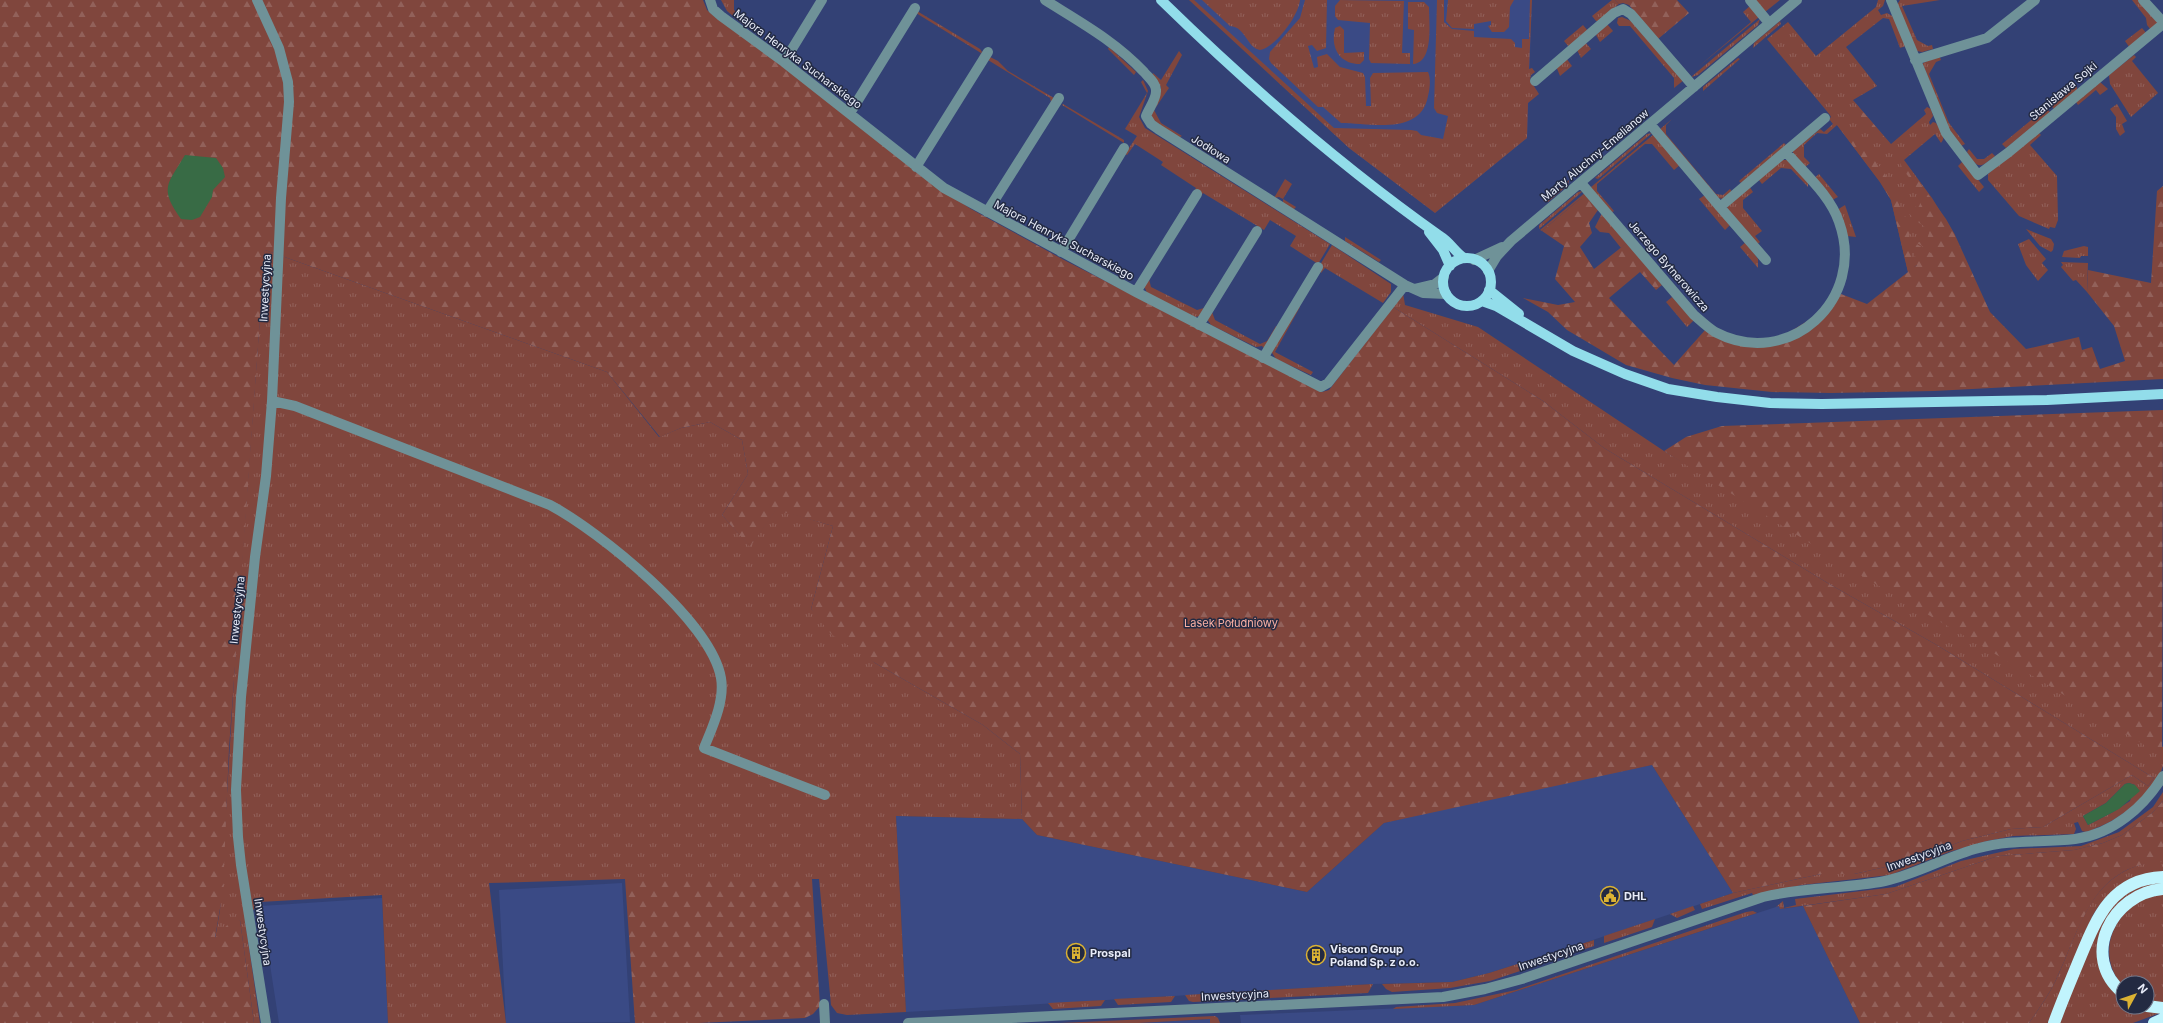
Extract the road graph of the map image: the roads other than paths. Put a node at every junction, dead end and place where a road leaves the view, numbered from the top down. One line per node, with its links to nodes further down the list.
1 (257, 0): 49 (street, Inwestycyjna)
2 (822, 0): 16 (street)
3 (1044, 0): 40 (street, Jodłowa)
4 (1161, 0): 30 (main road)
5 (1750, 0): 12 (street)
6 (1797, 0): 12 (street, Marty Aluchny-Emelianow)
7 (1891, 0): 15 (street)
8 (2035, 0): 15 (street)
9 (2143, 0): 13 (street)
10 (710, 1): 16 (street, Majora Henryka Sucharskiego)
11 (915, 8): 20 (street)
12 (1769, 23): 18 (street, Marty Aluchny-Emelianow)
13 (2163, 23): 15 (street, Stanisława Sojki)
14 (988, 52): 25 (street)
15 (1915, 60)
16 (784, 62): 20 (street, Majora Henryka Sucharskiego)
17 (1535, 81): 18 (street)
18 (1694, 87): 22 (street, Marty Aluchny-Emelianow)
19 (1058, 98): 29 (street)
20 (850, 113): 25 (street, Majora Henryka Sucharskiego)
21 (1825, 118): 24 (street)
22 (1650, 124): 26 (street, Marty Aluchny-Emelianow); 28 (street)
23 (1124, 148): 33 (street)
24 (1786, 152): 26 (street, Jerzego Bytnerowicza); 28 (street)
25 (916, 167): 29 (street, Majora Henryka Sucharskiego)
26 (1581, 183): 32 (street, Marty Aluchny-Emelianow)
27 (1197, 194): 42 (street)
28 (1720, 207): 35 (street)
29 (986, 212): 33 (street, Majora Henryka Sucharskiego)
30 (1423, 224): 34 (main road); 36 (main road)
31 (1257, 230): 45 (street)
32 (1511, 242): 34 (street, Marty Aluchny-Emelianow); 38 (street, Marty Aluchny-Emelianow)
33 (1061, 252): 42 (street, Majora Henryka Sucharskiego)
34 (1470, 259): 36 (main road); 38 (main road)
35 (1766, 260)
36 (1450, 266): 39 (main road)
37 (1318, 267): 47 (street)
38 (1488, 271): 41 (main road)
39 (1444, 277): 40 (street); 43 (main road)
40 (1410, 287): 43 (street); 47 (street, Majora Henryka Sucharskiego)
41 (1489, 290): 44 (main road); 46 (main road)
42 (1136, 292): 45 (street, Majora Henryka Sucharskiego)
43 (1446, 294): 44 (main road)
44 (1482, 301): 46 (main road)
45 (1199, 325): 47 (street, Majora Henryka Sucharskiego)
46 (1532, 326): 48 (main road)
47 (1263, 358)
48 (2163, 394)
49 (272, 402): 51 (street); 57 (street, Inwestycyjna)
50 (2163, 776): 59 (street, Inwestycyjna)
51 (825, 795)
52 (2163, 877): 60 (highway)
53 (2163, 889): 54 (highway)
54 (2115, 984)
55 (824, 1004): 58 (street)
56 (2163, 1019): 61 (highway)
57 (266, 1023)
58 (825, 1023)
59 (908, 1023)
60 (2054, 1023)
61 (2154, 1023)

